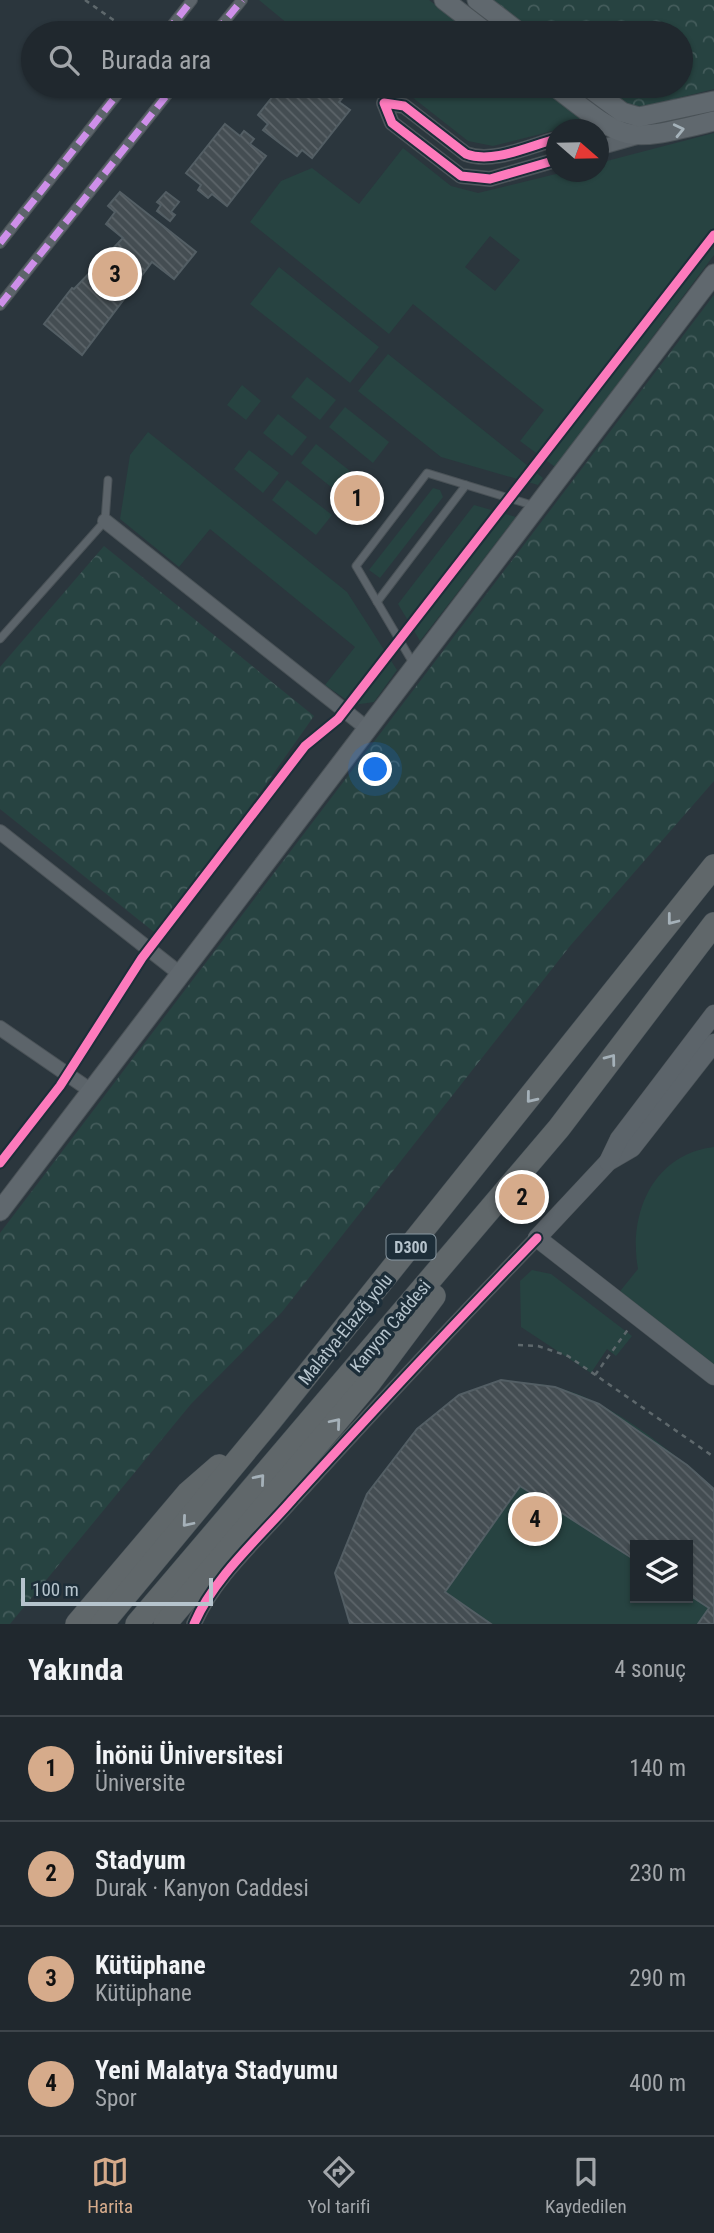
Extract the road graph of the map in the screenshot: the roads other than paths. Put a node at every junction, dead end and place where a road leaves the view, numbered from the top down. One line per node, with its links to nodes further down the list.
1 (192, 0): 5 (street)
2 (242, 0): 6 (street)
3 (444, 0): 7 (main road)
4 (477, 0): 8 (main road)
5 (175, 21)
6 (225, 21)
7 (471, 21)
8 (504, 21)
9 (115, 98): 23 (street)
10 (164, 98): 25 (street)
11 (567, 98): 15 (main road)
12 (604, 98): 14 (main road)
13 (714, 101): 14 (main road)
14 (630, 116): 17 (street); 19 (street)
15 (589, 119)
16 (714, 121): 19 (main road, one-way to 16)
17 (609, 123)
18 (609, 130): 19 (main road)
19 (637, 137): 21 (street)
20 (546, 142): 22 (street)
21 (609, 145)
22 (546, 163)
23 (0, 243)
24 (714, 274): 28 (main road)
25 (0, 305)
26 (108, 480): 29 (lane)
27 (466, 485): 28 (lane); 30 (lane); 30 (lane)
28 (539, 507): 32 (main road)
29 (106, 521): 31 (lane); 33 (street)
30 (377, 602): 32 (lane)
31 (0, 639)
32 (416, 668): 33 (main road)
33 (369, 730): 37 (main road)
34 (0, 832): 37 (street)
35 (714, 866): 47 (highway, Malatya-Elazığ yolu / D300, one-way to 47)
36 (714, 924): 42 (highway, Kanyon Caddesi / D300, one-way to 36)
37 (179, 973): 41 (main road)
38 (714, 1014): 43 (street)
39 (0, 1028): 41 (street)
40 (714, 1043): 43 (street)
41 (90, 1090): 44 (main road)
42 (555, 1133): 51 (highway, Kanyon Caddesi / D300, one-way to 42); 52 (highway, one-way to 42)
43 (608, 1162): 45 (street)
44 (0, 1211)
45 (537, 1238): 46 (street); 48 (street)
46 (714, 1376)
47 (271, 1420): 49 (highway); 50 (highway, Malatya-Elazığ yolu / D300, one-way to 50)
48 (196, 1623)
49 (77, 1624)
50 (102, 1624)
51 (137, 1624)
52 (165, 1624)

